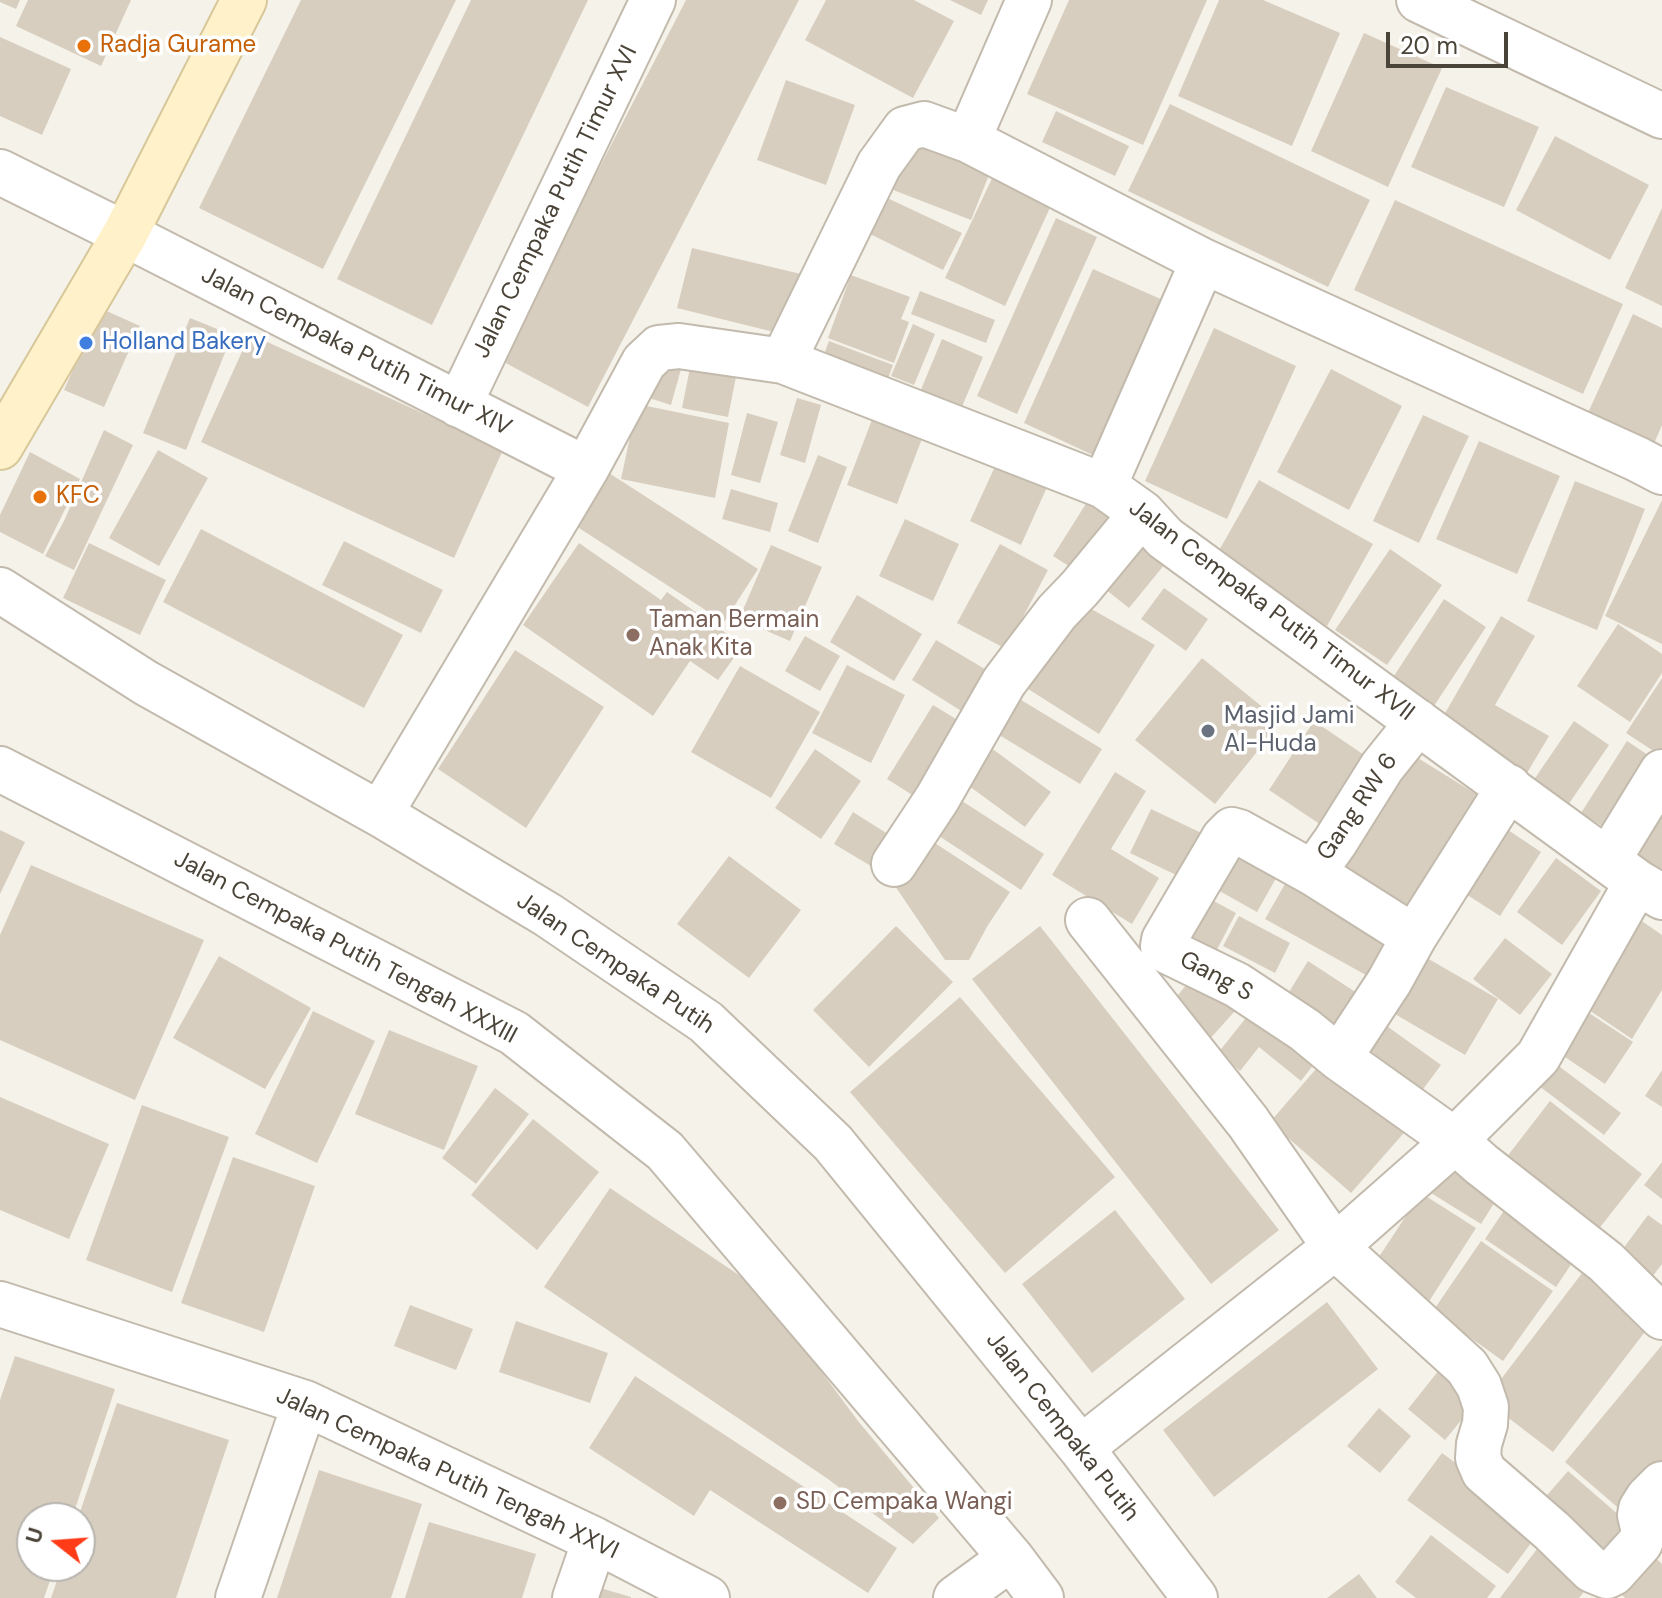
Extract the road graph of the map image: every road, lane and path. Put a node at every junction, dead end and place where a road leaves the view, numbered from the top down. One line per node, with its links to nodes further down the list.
1 (244, 0): 8 (street)
2 (653, 0): 11 (street, Jalan Cempaka Putih Timur XVI)
3 (1029, 0): 6 (street)
4 (1419, 0): 5 (street)
5 (1662, 116)
6 (968, 140): 9 (street); 10 (street)
7 (0, 172): 8 (street, Jalan Cempaka Putih Timur XIV)
8 (125, 234): 11 (street, Jalan Cempaka Putih Timur XIV); 12 (street)
9 (1203, 261): 14 (street); 15 (street, Jalan Cempaka Putih Timur XVII)
10 (783, 361): 13 (street); 15 (street)
11 (459, 405): 13 (street, Jalan Cempaka Putih Timur XIV)
12 (0, 447)
13 (586, 469): 22 (street)
14 (1662, 472)
15 (1104, 486): 16 (street, Jalan Cempaka Putih Timur XVII)
16 (1142, 513): 18 (street, Jalan Cempaka Putih Timur XVII); 23 (street)
17 (0, 590): 22 (street, Jalan Cempaka Putih)
18 (1418, 722): 21 (street, Jalan Cempaka Putih Timur XVII); 24 (street, Gang RW 6)
19 (0, 769): 39 (street, Jalan Cempaka Putih Tengah XXXIII)
20 (1662, 772): 25 (street)
21 (1509, 787): 25 (street, Jalan Cempaka Putih Timur XVII); 27 (street)
22 (380, 814): 36 (street, Jalan Cempaka Putih)
23 (894, 864)
24 (1313, 873): 27 (street, Gang RW 6); 28 (street, Gang S)
25 (1636, 880): 31 (street)
26 (1088, 920): 29 (street)
27 (1414, 937): 30 (street)
28 (1167, 951): 29 (street); 30 (street, Gang S)
29 (1134, 978): 32 (street)
30 (1339, 1058): 31 (street, Gang S)
31 (1454, 1140): 32 (street); 34 (street, Gang S)
32 (1335, 1247): 36 (street); 37 (street)
33 (2, 1309): 35 (street, Jalan Cempaka Putih Tengah XXVI)
34 (1662, 1317)
35 (305, 1403): 38 (street, Jalan Cempaka Putih Tengah XXVI); 40 (street)
36 (1081, 1448): 45 (street, Jalan Cempaka Putih)
37 (1662, 1484)
38 (595, 1540): 41 (street); 42 (street, Jalan Cempaka Putih Tengah XXVI)
39 (1011, 1558): 43 (street); 44 (street, Jalan Cempaka Putih Tengah XXXIII)
40 (238, 1598)
41 (575, 1598)
42 (707, 1598)
43 (956, 1598)
44 (1041, 1598)
45 (1195, 1598)

